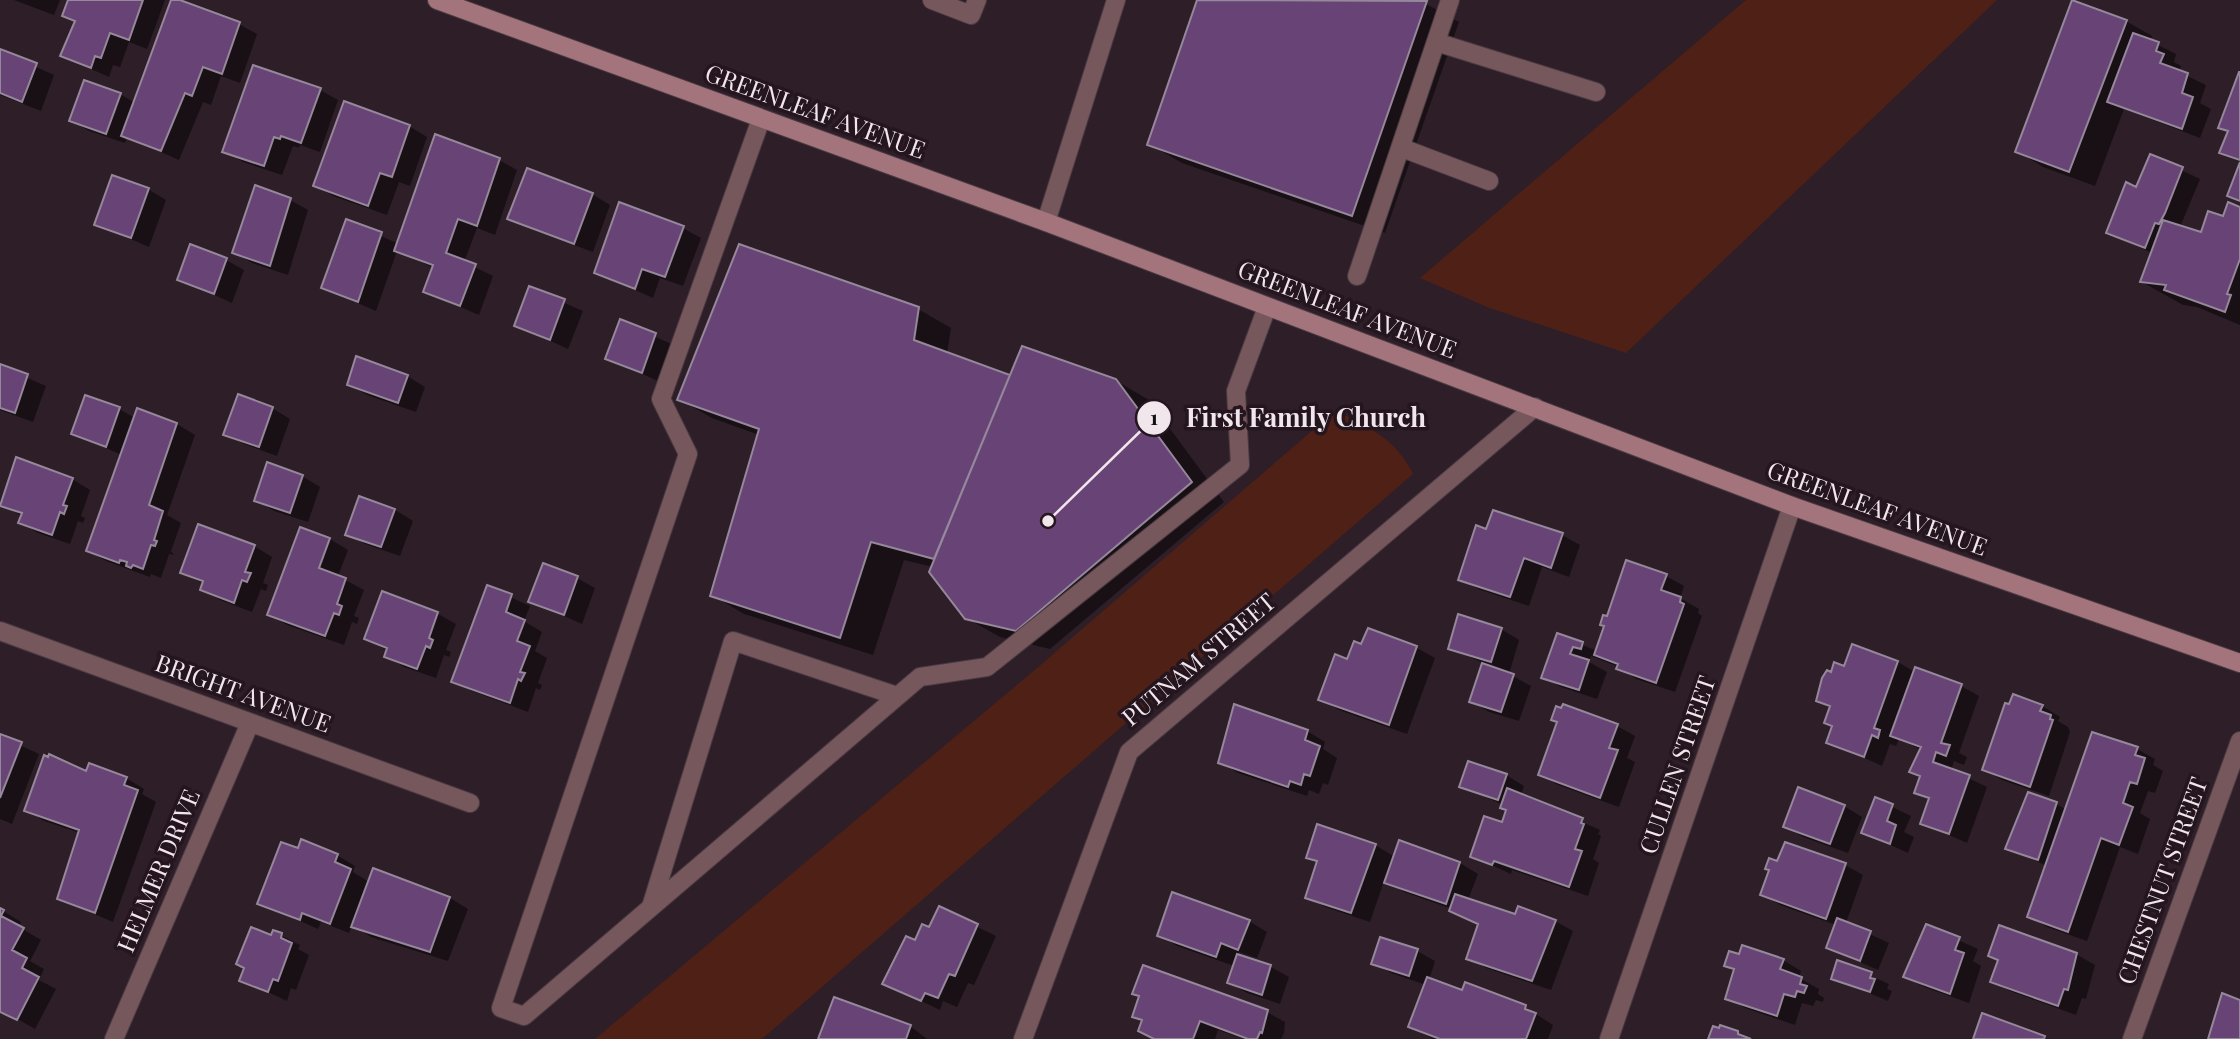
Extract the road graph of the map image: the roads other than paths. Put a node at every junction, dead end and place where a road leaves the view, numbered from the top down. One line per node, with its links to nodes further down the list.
1 (438, 0): 8 (street, GREENLEAF AVENUE)
2 (932, 0): 3 (street)
3 (977, 0)
4 (1116, 0): 11 (street)
5 (1450, 0): 6 (street)
6 (1436, 42): 7 (street); 9 (street)
7 (1596, 92)
8 (761, 119): 11 (street, GREENLEAF AVENUE); 22 (street)
9 (1402, 148): 10 (street); 12 (street)
10 (1489, 181)
11 (1046, 222): 13 (street, GREENLEAF AVENUE)
12 (1357, 276)
13 (1267, 307): 14 (street, GREENLEAF AVENUE); 18 (street)
14 (1535, 407): 15 (street, GREENLEAF AVENUE); 24 (street, PUTNAM STREET)
15 (1792, 506): 17 (street, GREENLEAF AVENUE); 25 (street, CULLEN STREET)
16 (0, 631): 19 (street, BRIGHT AVENUE)
17 (2240, 663)
18 (897, 696): 22 (street); 22 (street)
19 (250, 723): 21 (street, BRIGHT AVENUE); 23 (street, HELMER DRIVE)
20 (2240, 741): 26 (street, CHESTNUT STREET)
21 (470, 803)
22 (651, 907)
23 (114, 1039)
24 (1023, 1039)
25 (1609, 1039)
26 (2132, 1039)

